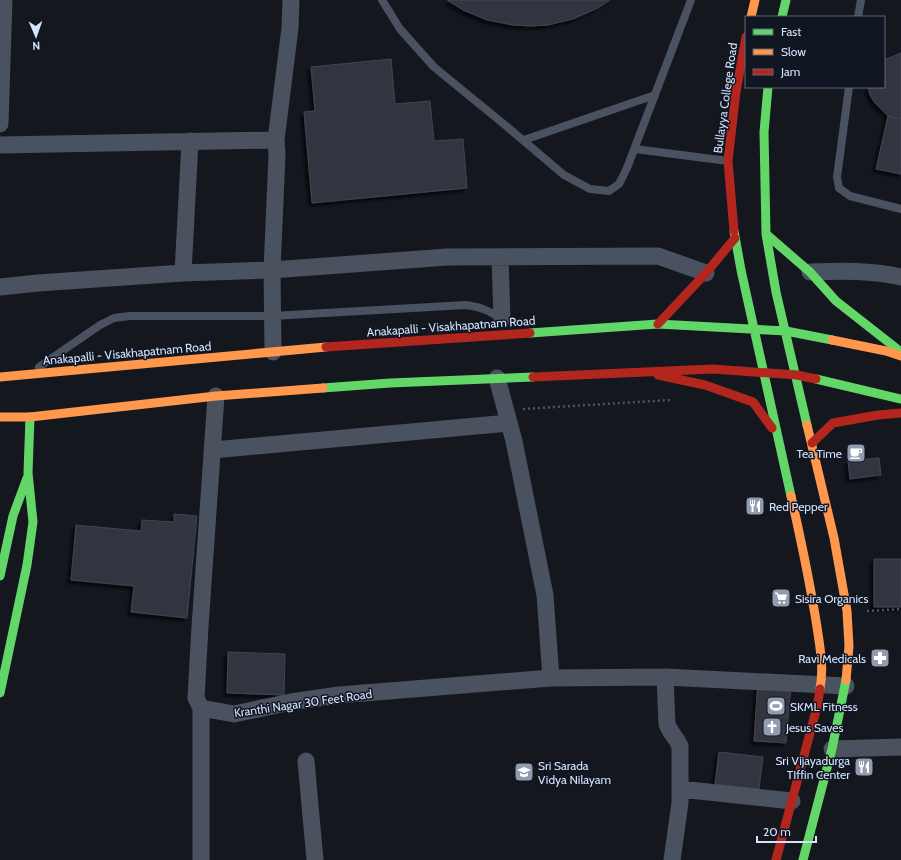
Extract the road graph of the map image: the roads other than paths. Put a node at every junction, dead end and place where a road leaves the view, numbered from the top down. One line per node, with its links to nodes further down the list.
1 (4, 0): 15 (street)
2 (291, 0): 16 (street)
3 (382, 0): 17 (lane)
4 (690, 0): 14 (lane)
5 (755, 0): 8 (main road)
6 (786, 0): 9 (main road)
7 (861, 0): 10 (lane)
8 (750, 16)
9 (782, 16)
10 (858, 16)
11 (745, 42): 21 (main road, Bullayya College Road)
12 (768, 88): 23 (main road)
13 (849, 88): 22 (lane)
14 (655, 95): 17 (lane); 20 (lane)
15 (0, 124)
16 (276, 140): 18 (street); 26 (street)
17 (524, 140): 20 (lane)
18 (190, 141): 19 (street); 28 (street)
19 (0, 145)
20 (635, 149): 21 (lane)
21 (728, 162): 24 (main road, Bullayya College Road)
22 (901, 209)
23 (766, 234): 27 (main road); 36 (main road)
24 (735, 238): 29 (main road); 35 (main road, Bullayya College Road)
25 (500, 257): 26 (street); 29 (street); 33 (street)
26 (272, 270): 28 (street); 32 (street)
27 (810, 272): 30 (street); 39 (main road)
28 (183, 273): 31 (street)
29 (706, 273): 34 (main road)
30 (901, 277)
31 (0, 287)
32 (272, 316): 33 (lane); 38 (street); 43 (lane)
33 (508, 323): 37 (lane)
34 (658, 324): 35 (main road, Anakapalli - Visakhapatnam Road); 37 (main road, Anakapalli - Visakhapatnam Road)
35 (753, 328): 36 (main road, Anakapalli - Visakhapatnam Road); 42 (main road, Bullayya College Road)
36 (786, 331): 40 (main road, Anakapalli - Visakhapatnam Road); 44 (main road)
37 (524, 333): 38 (main road, Anakapalli - Visakhapatnam Road)
38 (273, 352): 43 (main road, Anakapalli - Visakhapatnam Road)
39 (901, 352)
40 (901, 356)
41 (645, 371): 42 (main road); 46 (main road); 53 (main road)
42 (763, 372): 44 (main road); 53 (main road, Bullayya College Road)
43 (28, 375): 45 (main road, Anakapalli - Visakhapatnam Road)
44 (797, 375): 48 (main road); 54 (main road)
45 (0, 377)
46 (497, 378): 47 (main road); 50 (street)
47 (216, 396): 52 (main road); 55 (street)
48 (901, 399)
49 (901, 413): 54 (main road)
50 (507, 416): 55 (street); 59 (street)
51 (0, 417): 52 (main road)
52 (30, 417): 56 (main road)
53 (778, 436): 60 (main road, Bullayya College Road)
54 (812, 443): 61 (main road)
55 (212, 450): 63 (street)
56 (28, 473): 57 (main road); 62 (main road)
57 (0, 576)
58 (665, 676): 59 (street, Kranthi Nagar 30 Feet Road); 60 (street, Kranthi Nagar 30 Feet Road); 67 (street)
59 (551, 678): 63 (street, Kranthi Nagar 30 Feet Road)
60 (821, 684): 61 (street, Kranthi Nagar 30 Feet Road); 68 (main road, Bullayya College Road)
61 (846, 686): 65 (main road)
62 (0, 693)
63 (201, 708): 69 (street)
64 (901, 747): 65 (street)
65 (832, 749): 73 (main road)
66 (306, 761): 70 (street)
67 (680, 789): 68 (street); 71 (street)
68 (792, 801): 72 (main road, Bullayya College Road)
69 (201, 860)
70 (315, 860)
71 (672, 860)
72 (776, 860)
73 (802, 860)

